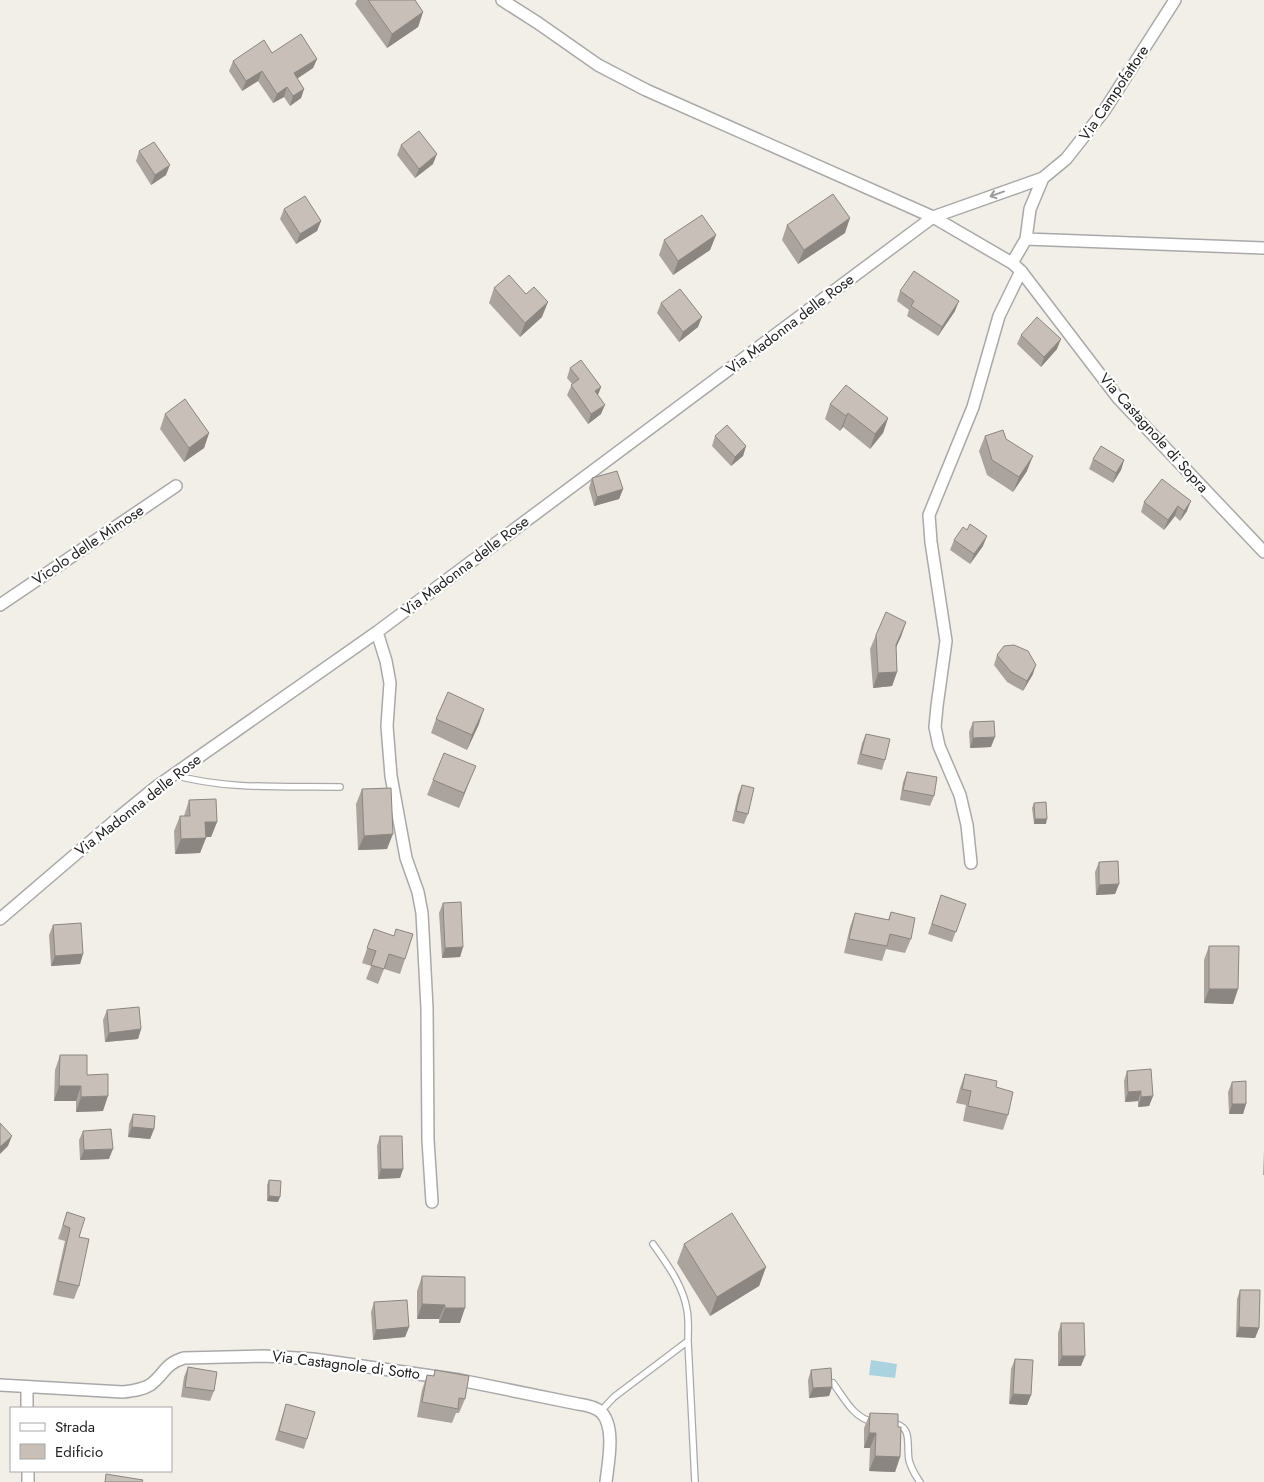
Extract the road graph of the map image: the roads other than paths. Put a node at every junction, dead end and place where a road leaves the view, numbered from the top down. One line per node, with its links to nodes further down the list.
1 (502, 0): 4 (street)
2 (1175, 0): 3 (street, Via Campofattore)
3 (1043, 178): 4 (street, Via Campofattore, one-way to 4); 5 (street, Via Campofattore)
4 (933, 217): 7 (street); 11 (street, Via Madonna delle Rose)
5 (1026, 238): 6 (street); 7 (street, Via Campofattore)
6 (1264, 248)
7 (1016, 267): 9 (street, Via Castagnole di Sopra); 14 (street, Via Campofattore)
8 (176, 486): 10 (street, Vicolo delle Mimose)
9 (1264, 552)
10 (0, 605)
11 (377, 632): 12 (street, Via Madonna delle Rose); 16 (street)
12 (174, 774): 13 (lane); 15 (street, Via Madonna delle Rose)
13 (340, 787)
14 (970, 863)
15 (0, 919)
16 (432, 1202)
17 (653, 1244): 18 (lane)
18 (688, 1341): 23 (lane); 25 (lane)
19 (833, 1383): 26 (lane)
20 (0, 1385): 21 (street, Via Castagnole di Sotto)
21 (27, 1387): 22 (street); 23 (street, Via Castagnole di Sotto)
22 (27, 1407)
23 (600, 1412): 24 (street)
24 (606, 1482)
25 (695, 1482)
26 (920, 1482)

